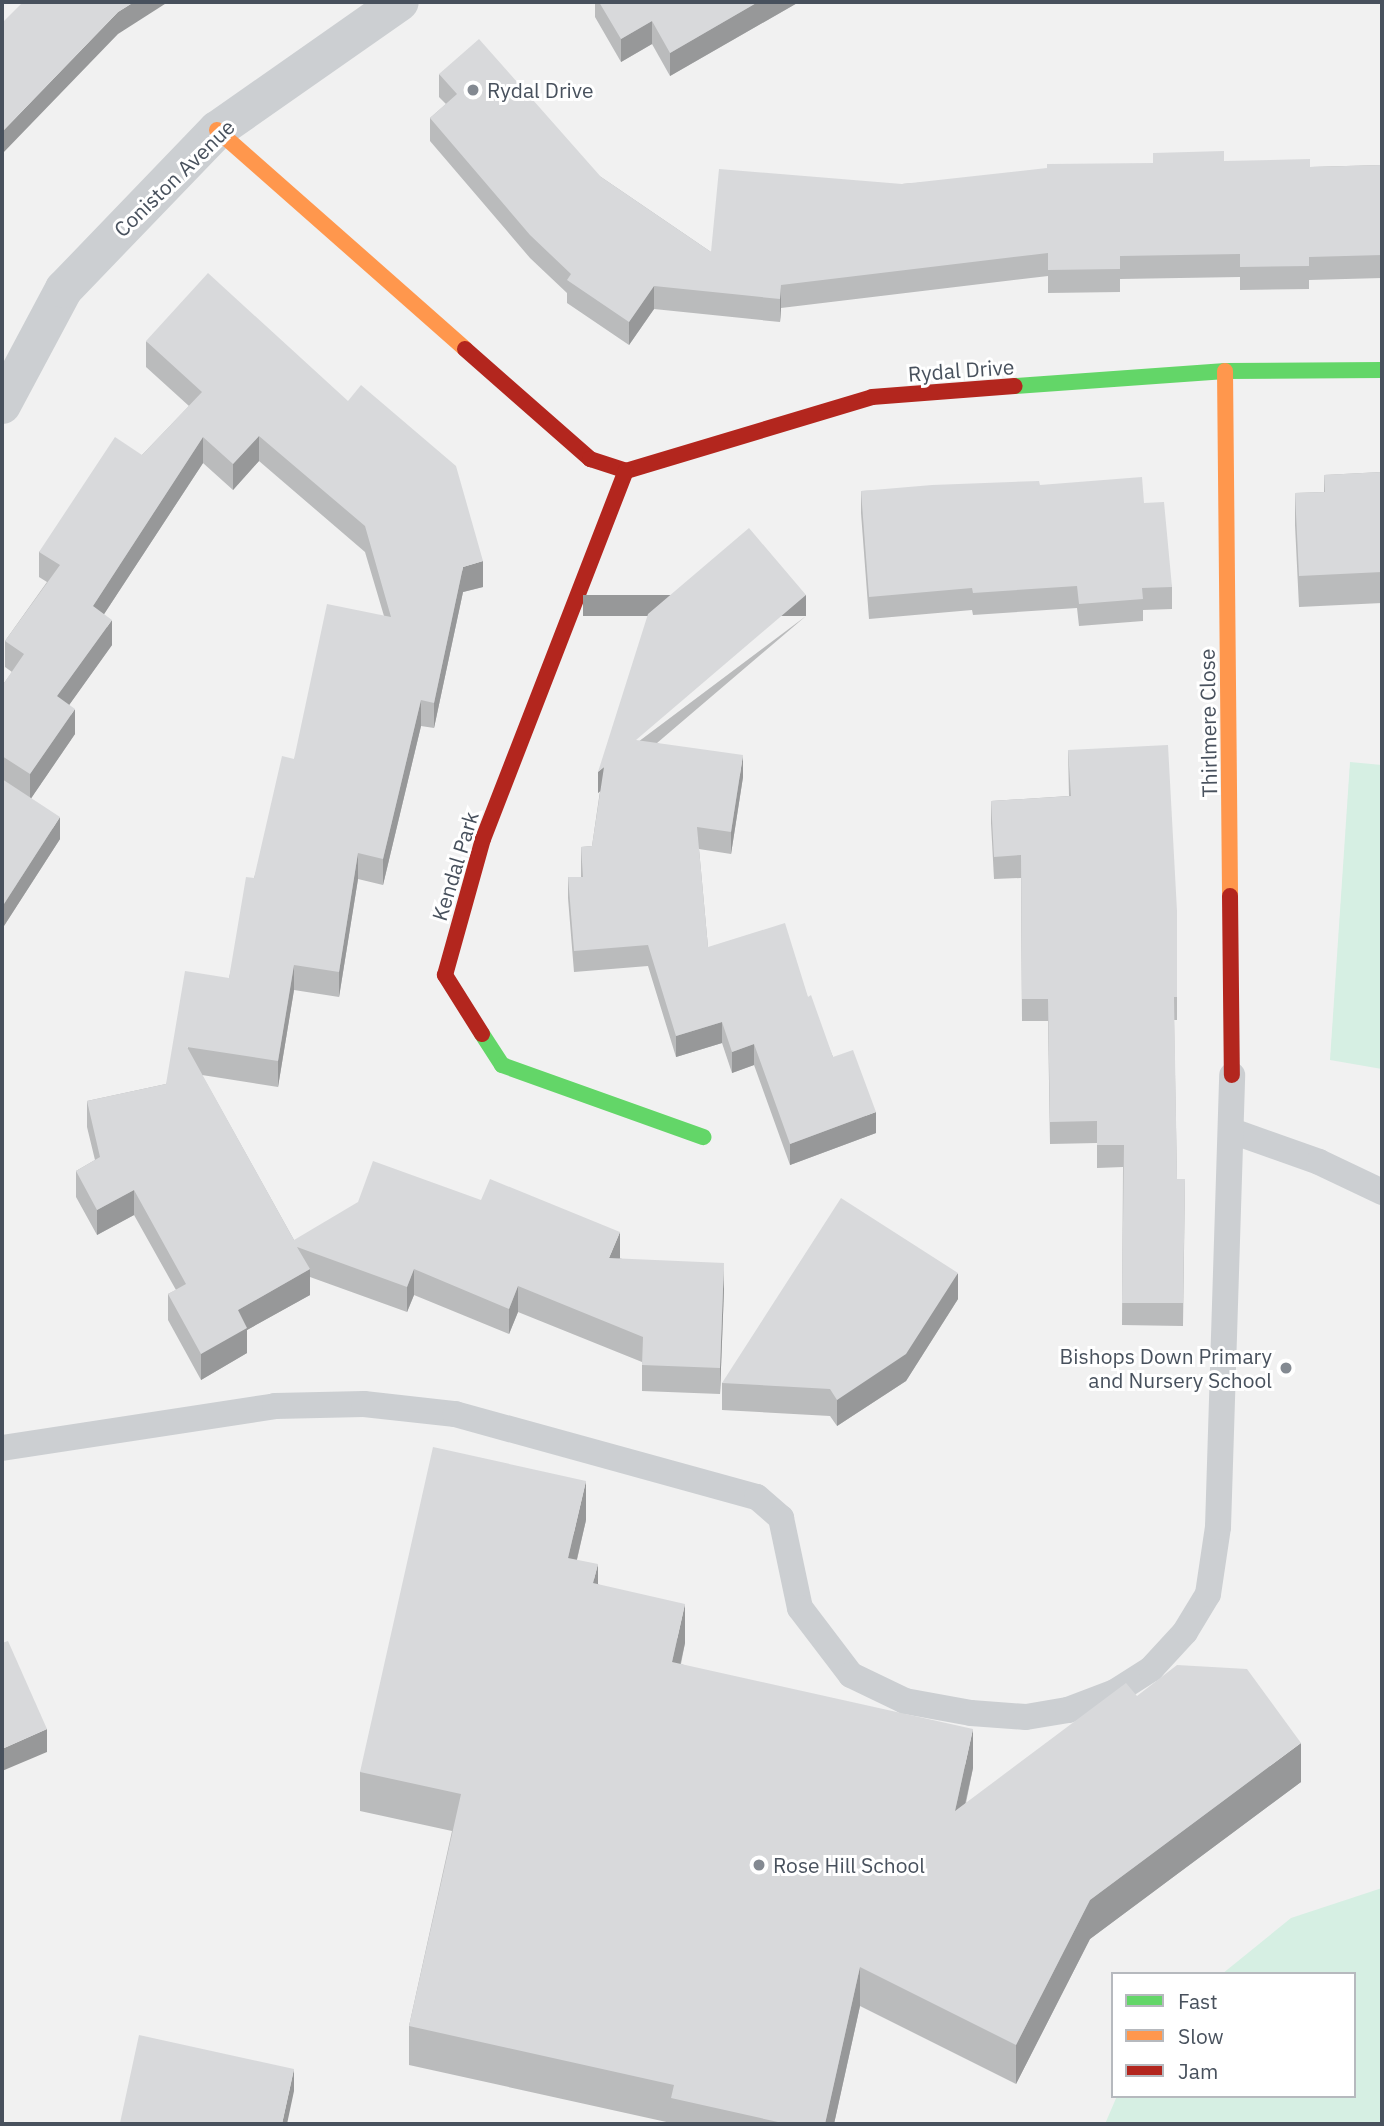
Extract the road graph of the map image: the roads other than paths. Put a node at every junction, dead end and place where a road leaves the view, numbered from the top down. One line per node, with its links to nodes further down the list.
1 (400, 2): 2 (street, Coniston Avenue)
2 (218, 130): 5 (street, Coniston Avenue); 6 (street)
3 (1382, 370): 4 (street, Rydal Drive)
4 (1225, 371): 6 (street, Rydal Drive); 7 (street, Thirlmere Close)
5 (2, 405)
6 (626, 471): 9 (street, Kendal Park)
7 (1232, 1075): 8 (lane)
8 (1232, 1131): 10 (lane); 11 (lane)
9 (703, 1137)
10 (1382, 1192)
11 (2, 1448)

